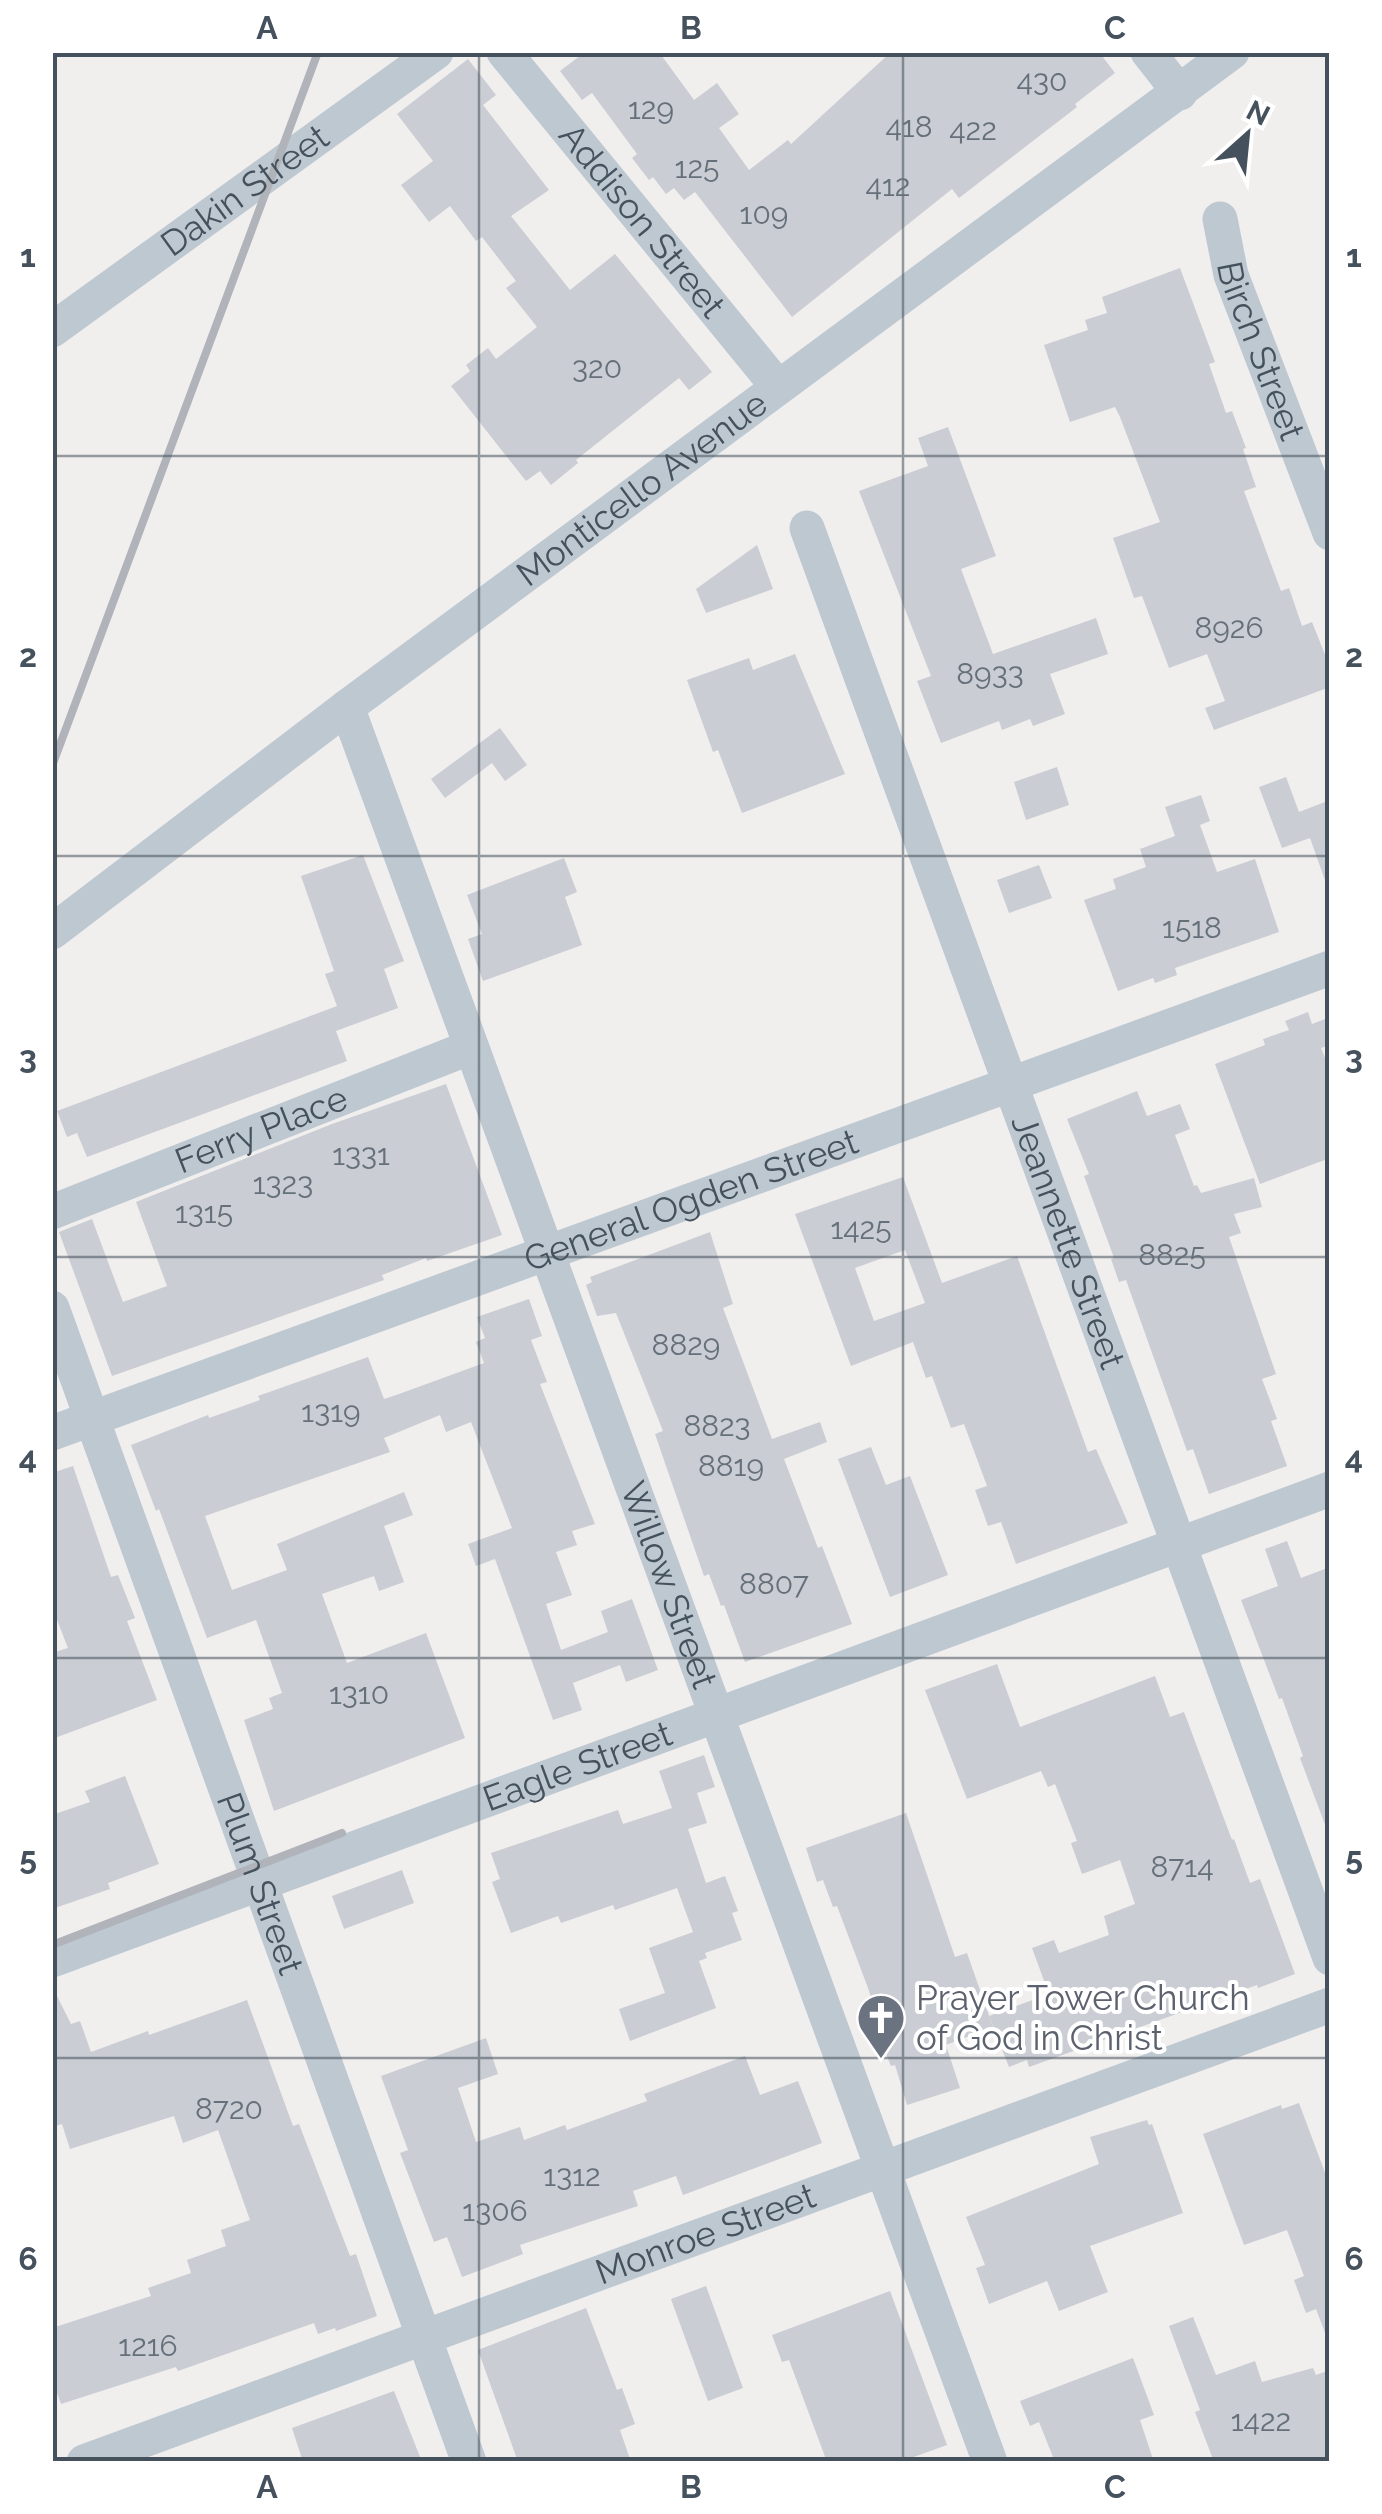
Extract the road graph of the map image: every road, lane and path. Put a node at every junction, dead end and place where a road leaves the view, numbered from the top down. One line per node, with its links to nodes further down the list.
1 (436, 52): 7 (street, Dakin Street)
2 (504, 52): 8 (street, Addison Street)
3 (1148, 52): 5 (street)
4 (1232, 52): 5 (street, Monticello Avenue)
5 (1180, 93): 8 (street, Monticello Avenue)
6 (1220, 219): 9 (street, Birch Street)
7 (52, 330)
8 (778, 387): 12 (street, Monticello Avenue)
9 (1320, 476): 11 (street, Birch Street)
10 (807, 528): 16 (street, Jeannette Street)
11 (1330, 533)
12 (347, 708): 13 (street, Monticello Avenue); 15 (street, Willow Street)
13 (52, 932)
14 (1330, 968): 16 (street, General Ogden Street)
15 (471, 1048): 17 (street, Ferry Place); 18 (street, Willow Street)
16 (1010, 1084): 18 (street, General Ogden Street); 23 (street, Jeannette Street)
17 (52, 1212)
18 (546, 1252): 20 (street, General Ogden Street); 24 (street, Willow Street)
19 (52, 1308): 20 (street, Plum Street)
20 (92, 1417): 21 (street, General Ogden Street); 25 (street, Plum Street)
21 (52, 1433)
22 (1330, 1489): 23 (street, Eagle Street)
23 (1178, 1544): 24 (street, Eagle Street); 26 (street, Jeannette Street)
24 (714, 1714): 25 (street, Eagle Street); 29 (street, Willow Street)
25 (259, 1882): 27 (street, Eagle Street); 30 (street, Plum Street)
26 (1330, 1958)
27 (52, 1960)
28 (1330, 2005): 29 (street, Monroe Street)
29 (882, 2168): 30 (street, Monroe Street); 33 (street, Willow Street)
30 (424, 2337): 31 (street, Monroe Street); 32 (street, Plum Street)
31 (84, 2462)
32 (469, 2462)
33 (990, 2462)

